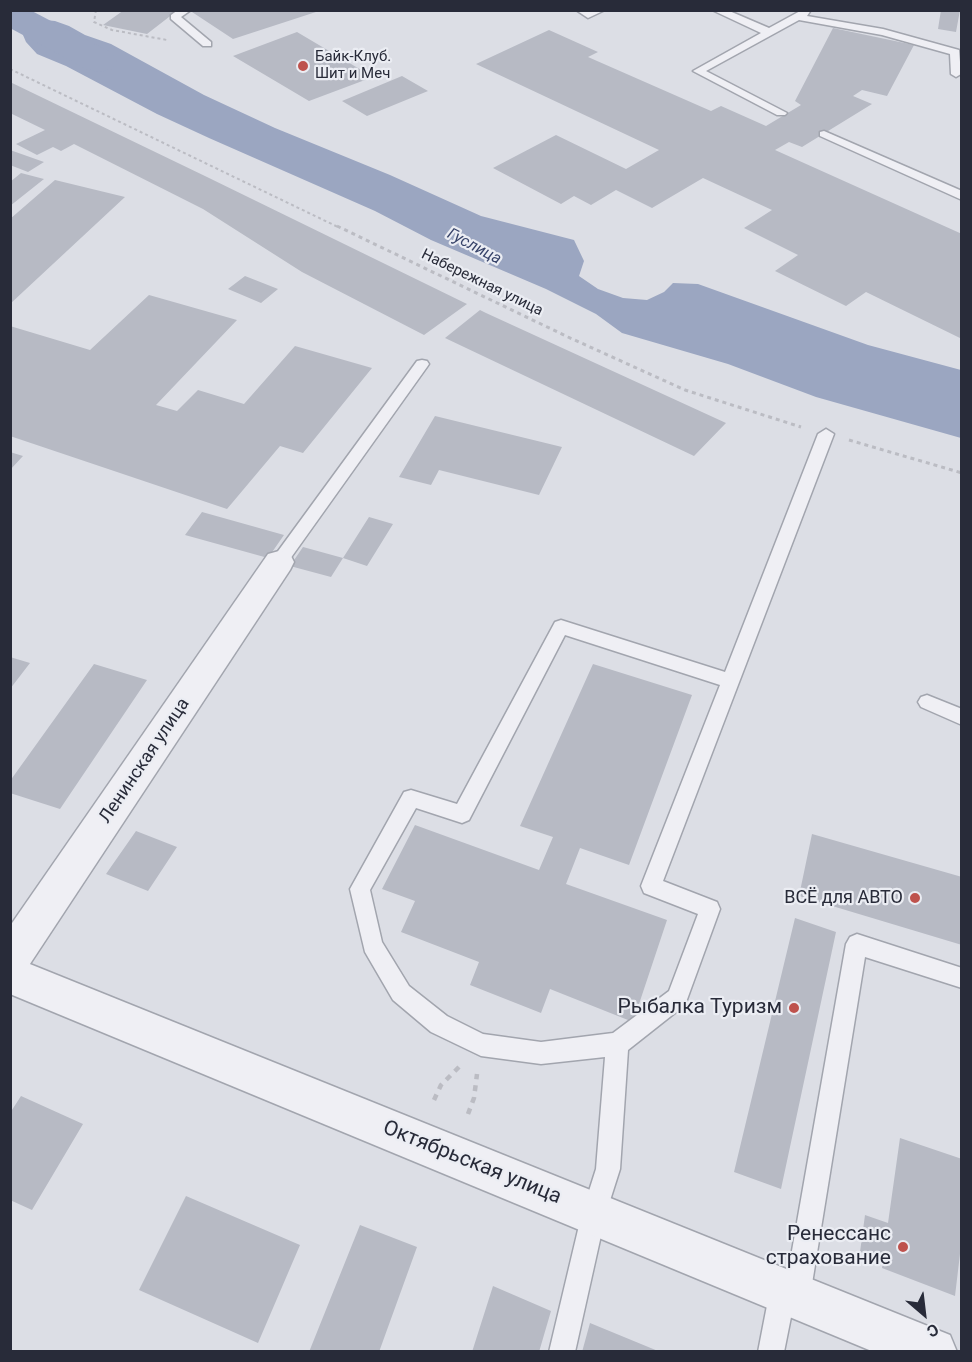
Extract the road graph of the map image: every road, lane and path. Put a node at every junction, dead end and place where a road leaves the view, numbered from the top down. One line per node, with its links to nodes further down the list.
1 (96, 10): 9 (path)
2 (186, 10): 9 (lane)
3 (580, 10): 4 (lane)
4 (600, 10)
5 (717, 10): 8 (lane)
6 (810, 10): 7 (lane)
7 (797, 17): 8 (lane); 11 (lane)
8 (769, 32): 12 (lane)
9 (207, 44)
10 (10, 69): 16 (path, Набережная улица)
11 (956, 74)
12 (781, 113)
13 (825, 134): 14 (lane)
14 (962, 196)
15 (422, 364): 18 (lane)
16 (826, 434): 17 (path, Набережная улица); 19 (lane)
17 (962, 473)
18 (279, 562): 22 (street, Ленинская улица)
19 (730, 681): 25 (lane); 26 (lane)
20 (927, 702): 21 (lane)
21 (962, 718)
22 (10, 960)
23 (10, 975): 29 (street, Октябрьская улица)
24 (962, 978): 30 (lane)
25 (617, 1044): 26 (lane); 29 (lane)
26 (481, 1045): 27 (path); 28 (path)
27 (434, 1100)
28 (468, 1114)
29 (594, 1213): 30 (street, Октябрьская улица); 31 (lane)
30 (790, 1293): 32 (lane); 33 (street, Октябрьская улица)
31 (562, 1352)
32 (771, 1352)
33 (933, 1352)

